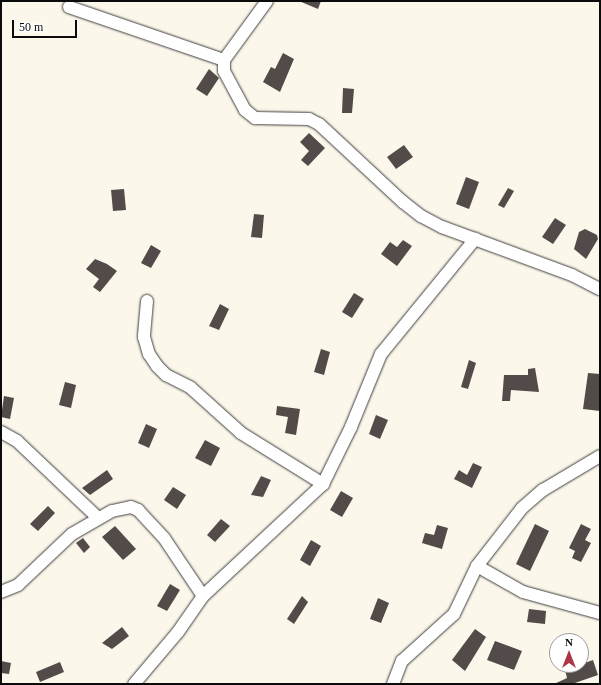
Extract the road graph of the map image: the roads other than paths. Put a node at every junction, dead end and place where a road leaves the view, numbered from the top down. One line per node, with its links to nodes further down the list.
1 (267, 1): 3 (street)
2 (69, 8): 3 (street)
3 (224, 60): 4 (street)
4 (475, 239): 5 (street); 9 (street)
5 (600, 289)
6 (147, 301): 9 (street)
7 (1, 432): 10 (street)
8 (600, 456): 11 (street)
9 (323, 484): 13 (street)
10 (98, 518): 12 (street); 13 (street)
11 (477, 566): 14 (street); 16 (street)
12 (1, 592)
13 (203, 596): 15 (street)
14 (600, 613)
15 (134, 684)
16 (393, 684)

